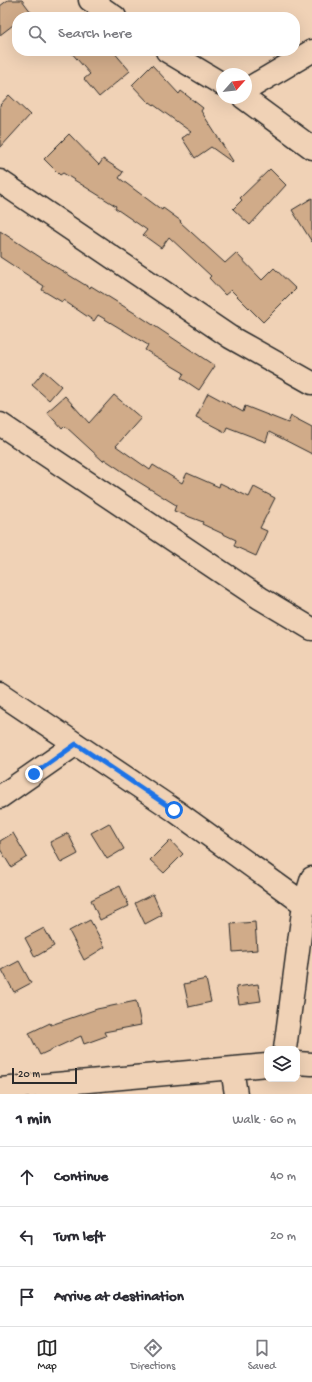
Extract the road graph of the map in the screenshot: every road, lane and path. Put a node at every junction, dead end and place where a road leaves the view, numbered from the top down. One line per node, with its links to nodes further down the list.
1 (90, 0): 2 (street)
2 (107, 12)
3 (312, 51): 6 (street)
4 (175, 56): 5 (street)
5 (216, 80)
6 (252, 86)
7 (252, 104): 8 (street)
8 (312, 148)
9 (0, 181): 10 (street)
10 (312, 383)
11 (0, 424): 12 (street)
12 (312, 629)
13 (0, 693): 14 (street)
14 (76, 744): 15 (street); 17 (street)
15 (0, 798)
16 (312, 878): 17 (street)
17 (304, 904): 18 (street)
18 (285, 1046)
19 (300, 1063): 20 (street)
20 (312, 1064)
21 (264, 1065): 22 (street)
22 (232, 1069): 23 (street); 24 (street)
23 (0, 1089)
24 (236, 1094)

